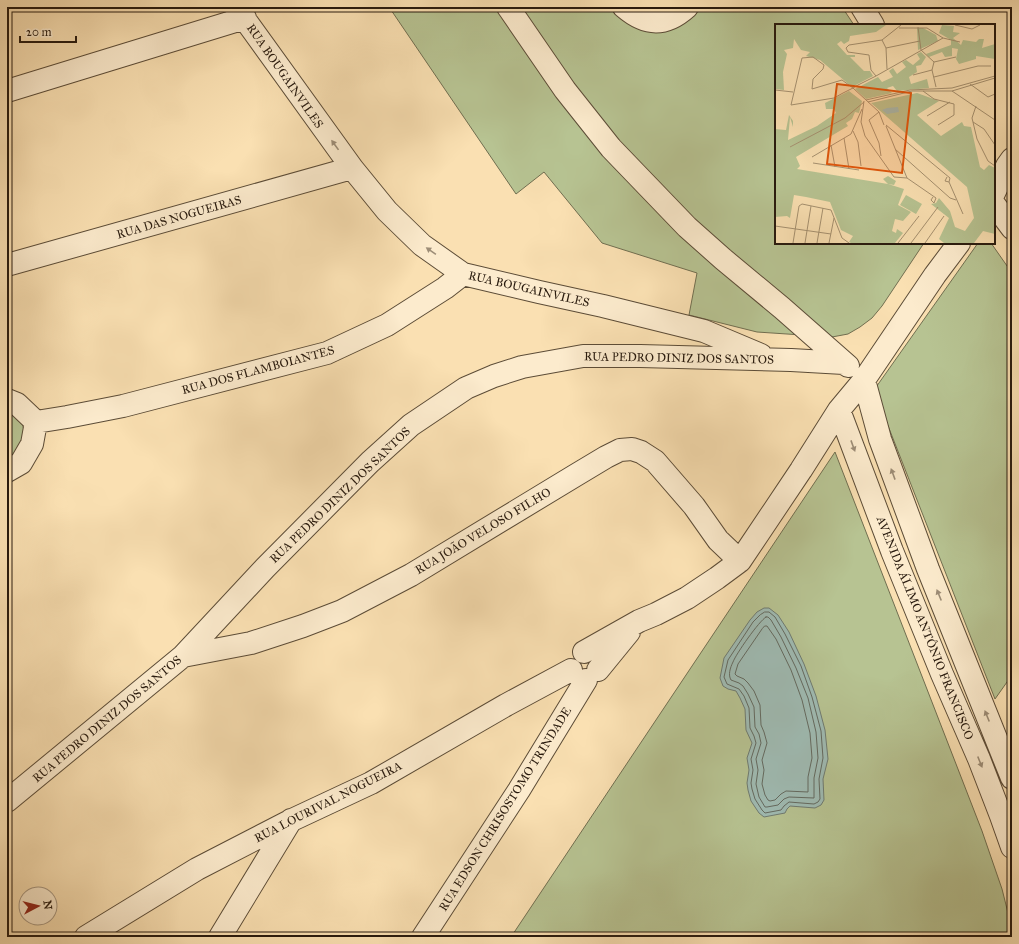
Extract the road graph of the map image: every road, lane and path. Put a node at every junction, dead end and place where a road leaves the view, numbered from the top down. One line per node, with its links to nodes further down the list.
1 (508, 7): 17 (street)
2 (624, 7): 3 (street)
3 (687, 7)
4 (862, 7): 6 (street)
5 (240, 13): 7 (street); 9 (street, RUA BOUGAINVILES, one-way to 5)
6 (872, 24)
7 (7, 91)
8 (1012, 159): 10 (street)
9 (352, 168): 14 (street, RUA DAS NOGUEIRAS); 15 (street, RUA BOUGAINVILES, one-way to 9)
10 (995, 191)
11 (995, 205): 12 (street)
12 (1012, 228)
13 (958, 244): 18 (street)
14 (7, 265)
15 (463, 274): 16 (street, RUA BOUGAINVILES); 21 (street, RUA DOS FLAMBOIANTES)
16 (771, 360): 17 (street, RUA PEDRO DINIZ DOS SANTOS); 25 (street, RUA PEDRO DINIZ DOS SANTOS)
17 (844, 363): 18 (street)
18 (864, 380): 20 (street); 27 (street, AVENIDA ÁLIMO ANTÔNIO FRANCISCO, one-way to 18)
19 (7, 400): 21 (street)
20 (839, 410): 23 (street); 30 (street, AVENIDA ÁLIMO ANTÔNIO FRANCISCO, one-way to 30)
21 (36, 422): 22 (street)
22 (7, 471)
23 (740, 561): 24 (street); 25 (street, RUA JOÃO VELOSO FILHO)
24 (638, 621): 26 (street); 26 (street)
25 (183, 656): 28 (street, RUA PEDRO DINIZ DOS SANTOS)
26 (585, 673): 29 (street, RUA LOURIVAL NOGUEIRA); 33 (street, RUA EDSON CHRISOSTOMO TRINDADE)
27 (1012, 778)
28 (7, 801)
29 (292, 820): 31 (street, RUA LOURIVAL NOGUEIRA); 32 (street)
30 (1012, 847)
31 (86, 937)
32 (220, 937)
33 (423, 937)

